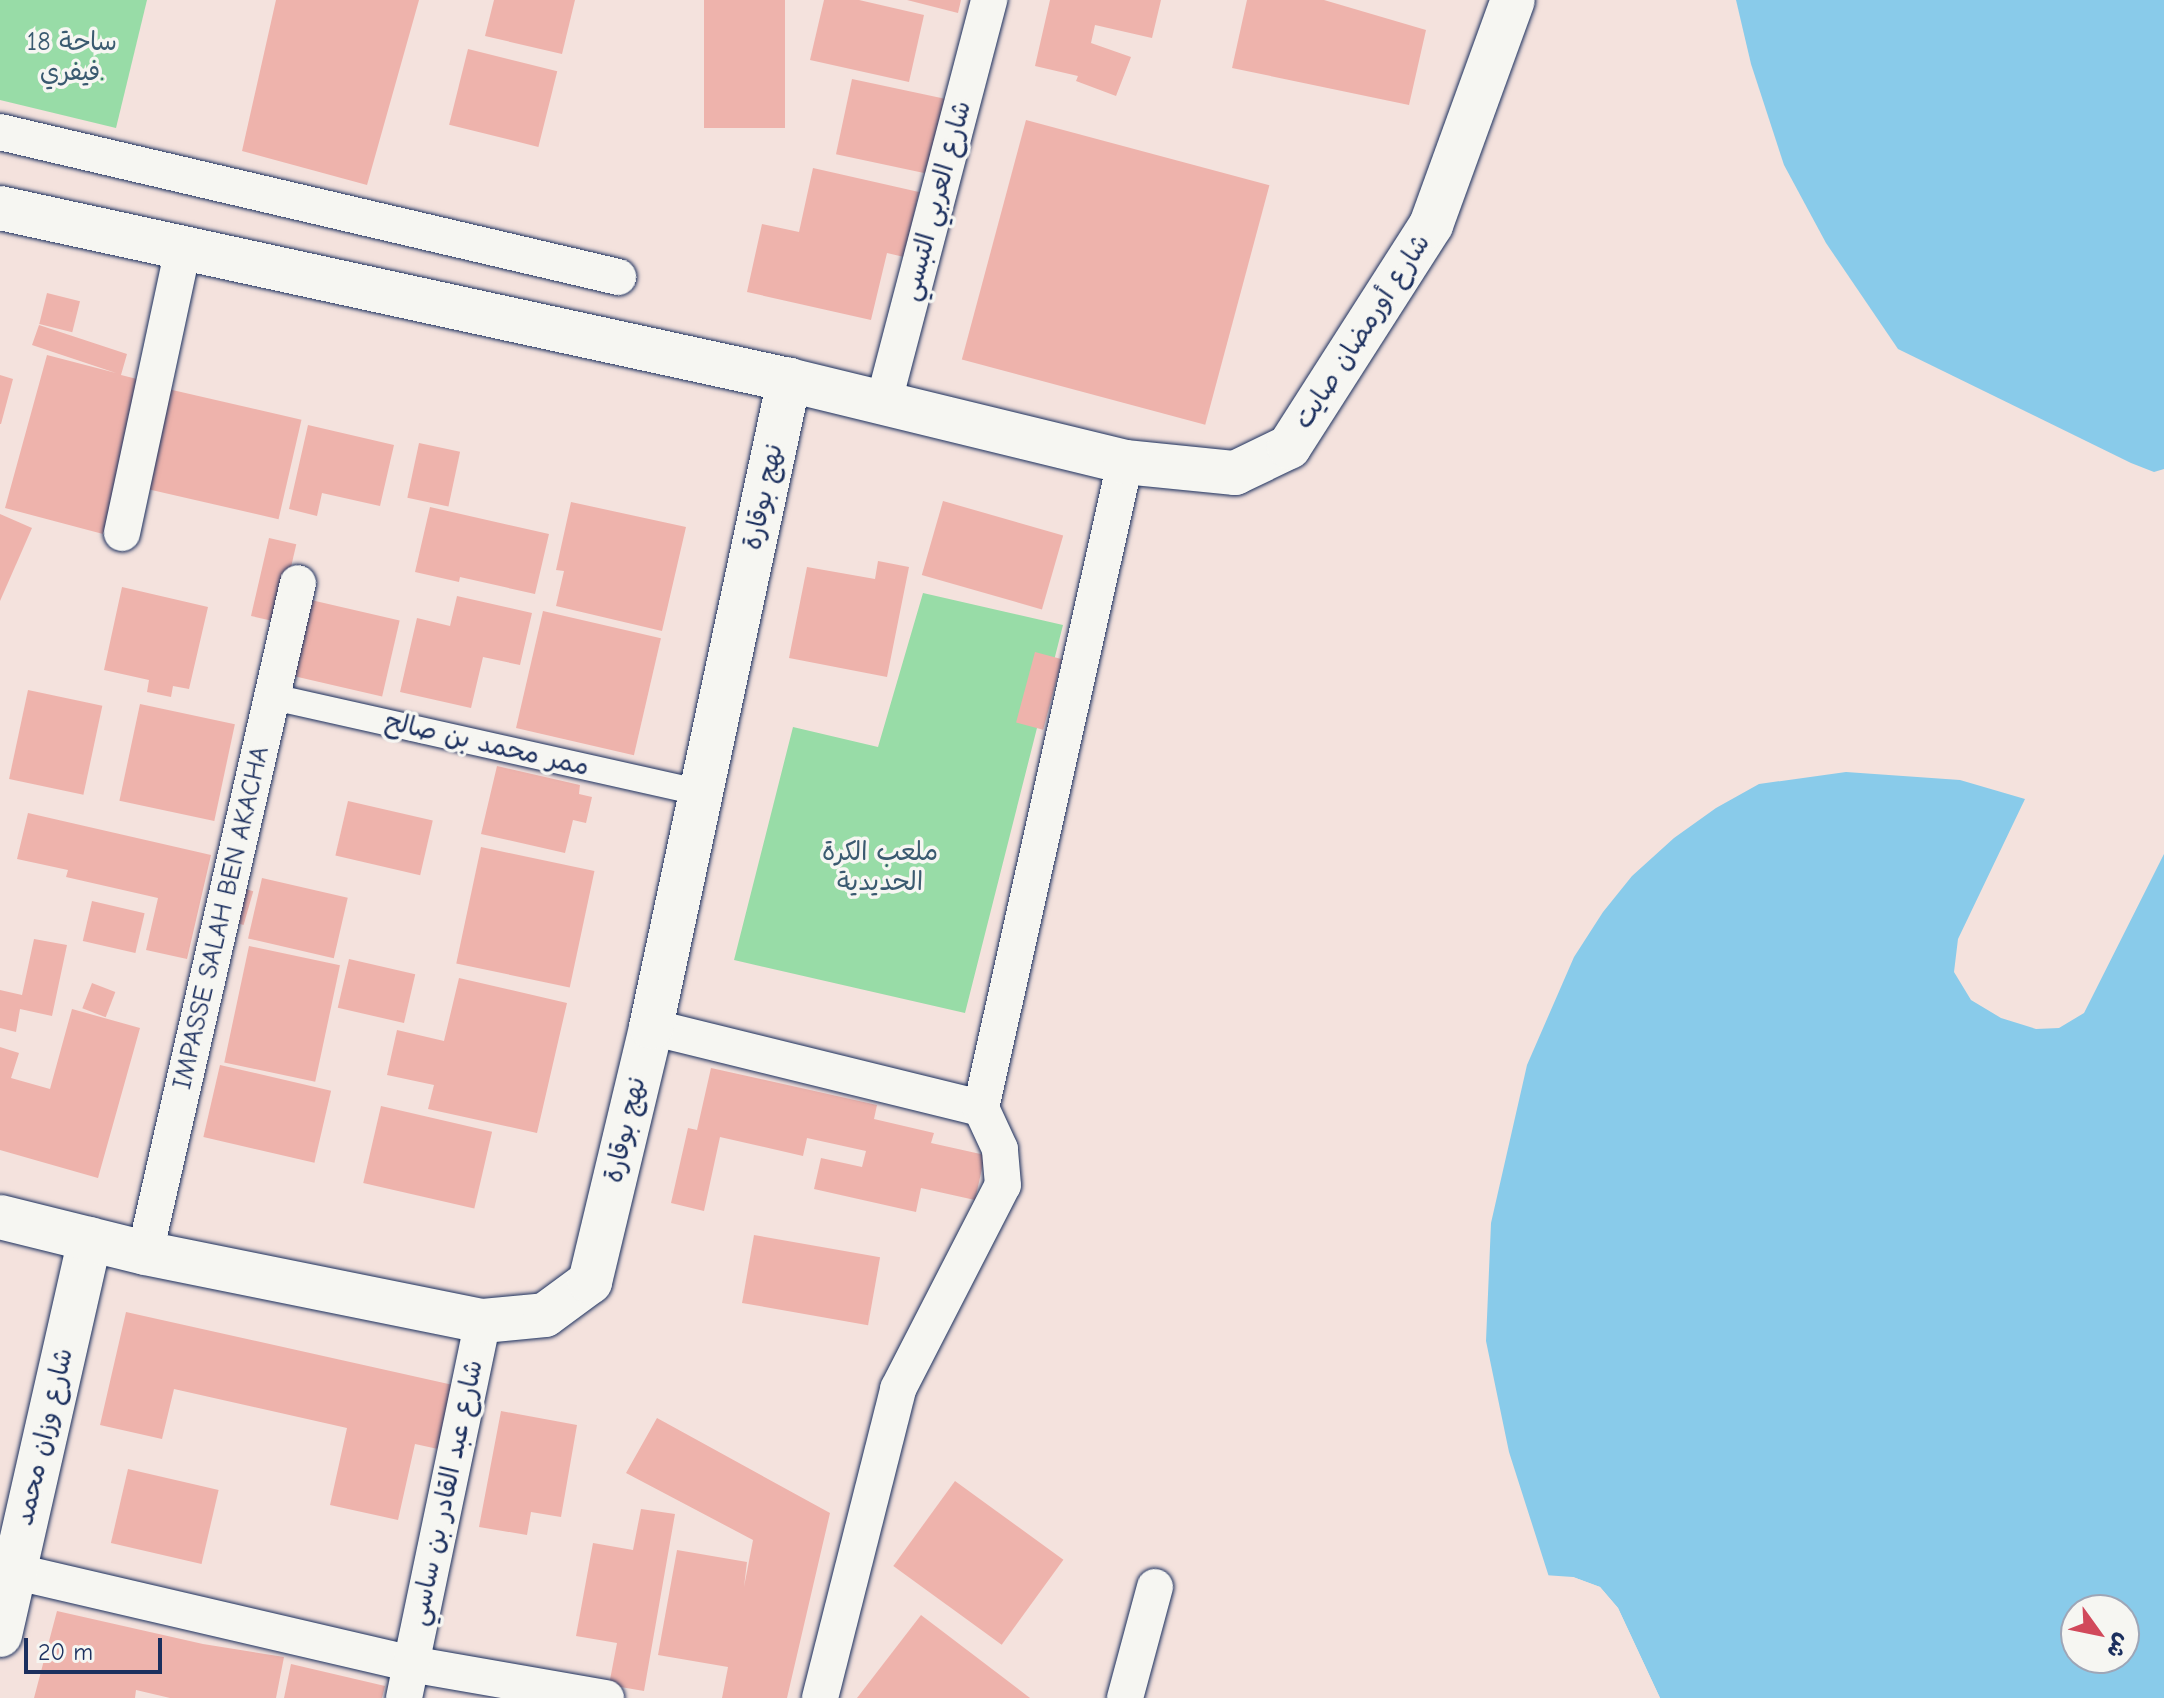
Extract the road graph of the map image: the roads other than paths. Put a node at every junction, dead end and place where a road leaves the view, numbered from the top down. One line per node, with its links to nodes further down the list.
1 (989, 0): 8 (street, شارع العربي التبسي)
2 (1513, 0): 9 (main road, شارع أورمضان صايت)
3 (0, 132): 6 (street)
4 (0, 208): 5 (main road, شارع أورمضان صايت)
5 (183, 248): 7 (main road, شارع أورمضان صايت); 10 (street)
6 (618, 277)
7 (789, 380): 8 (main road, شارع أورمضان صايت); 13 (main road, نهج بوقارة)
8 (884, 401): 9 (main road, شارع أورمضان صايت)
9 (1125, 462): 15 (street)
10 (122, 533)
11 (298, 583): 12 (street, IMPASSE SALAH BEN AKACHA)
12 (273, 697): 13 (street, ممر محمد بن صالح); 18 (street, IMPASSE SALAH BEN AKACHA)
13 (701, 793): 14 (main road, نهج بوقارة)
14 (651, 1027): 15 (street); 19 (main road, نهج بوقارة)
15 (981, 1108): 25 (street)
16 (0, 1217): 17 (main road, نهج بوقارة)
17 (90, 1239): 18 (main road, نهج بوقارة); 20 (main road, شارع وزان محمد)
18 (145, 1253): 19 (main road, نهج بوقارة)
19 (483, 1321): 23 (street, شارع عبد القادر بن ساسي)
20 (7, 1570): 22 (main road, شارع وزان محمد); 23 (street)
21 (1155, 1587): 26 (street)
22 (0, 1635)
23 (407, 1681): 24 (street)
24 (606, 1698)
25 (820, 1698)
26 (1125, 1698)

